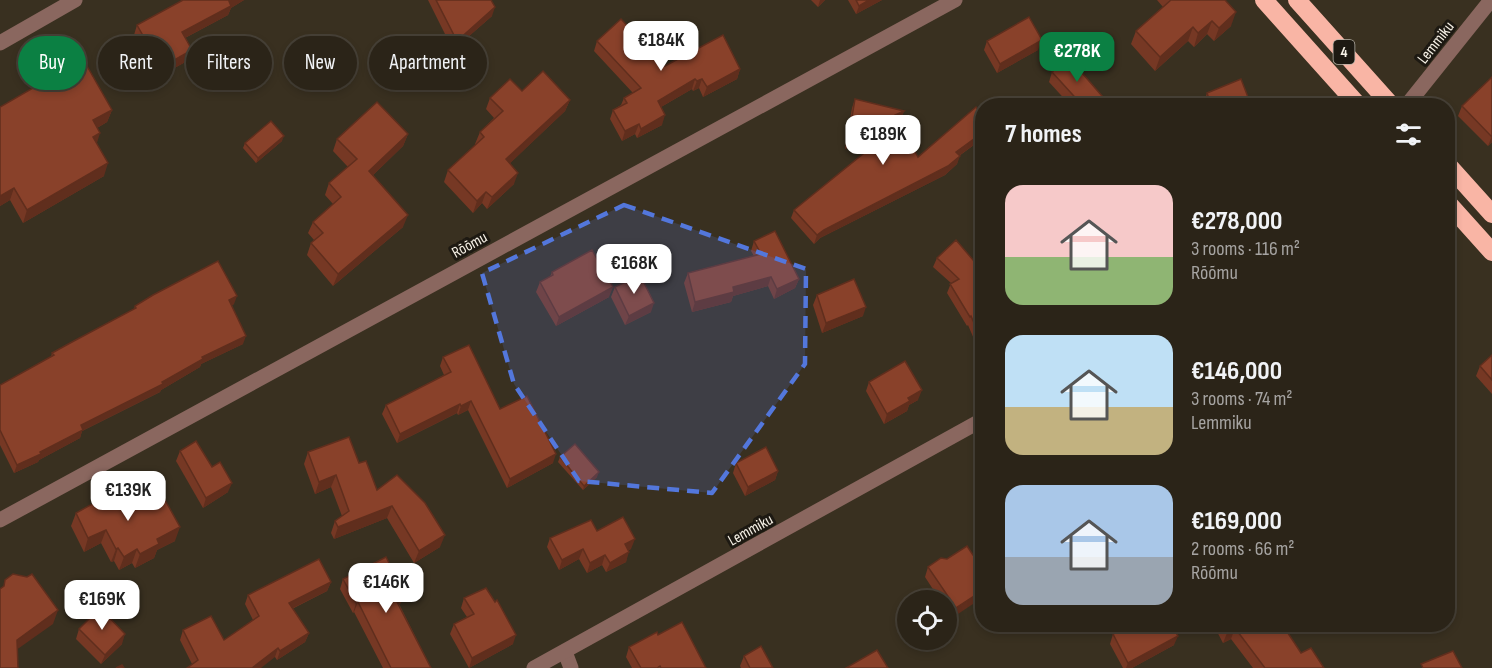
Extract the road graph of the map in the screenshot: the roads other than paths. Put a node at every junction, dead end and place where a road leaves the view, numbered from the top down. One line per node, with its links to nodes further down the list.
1 (75, 0): 6 (street)
2 (955, 0): 15 (street, Rõõmu)
3 (1264, 0): 7 (highway, 4)
4 (1297, 0): 8 (highway, 4)
5 (1491, 0): 9 (street, Lemmiku)
6 (0, 43)
7 (1352, 98)
8 (1386, 98)
9 (1413, 98)
10 (1455, 173): 12 (highway)
11 (1455, 211): 13 (highway)
12 (1492, 214)
13 (1492, 252)
14 (975, 424): 16 (street, Lemmiku)
15 (0, 520)
16 (565, 652): 17 (street, Lemmiku); 18 (street)
17 (534, 668)
18 (571, 668)

